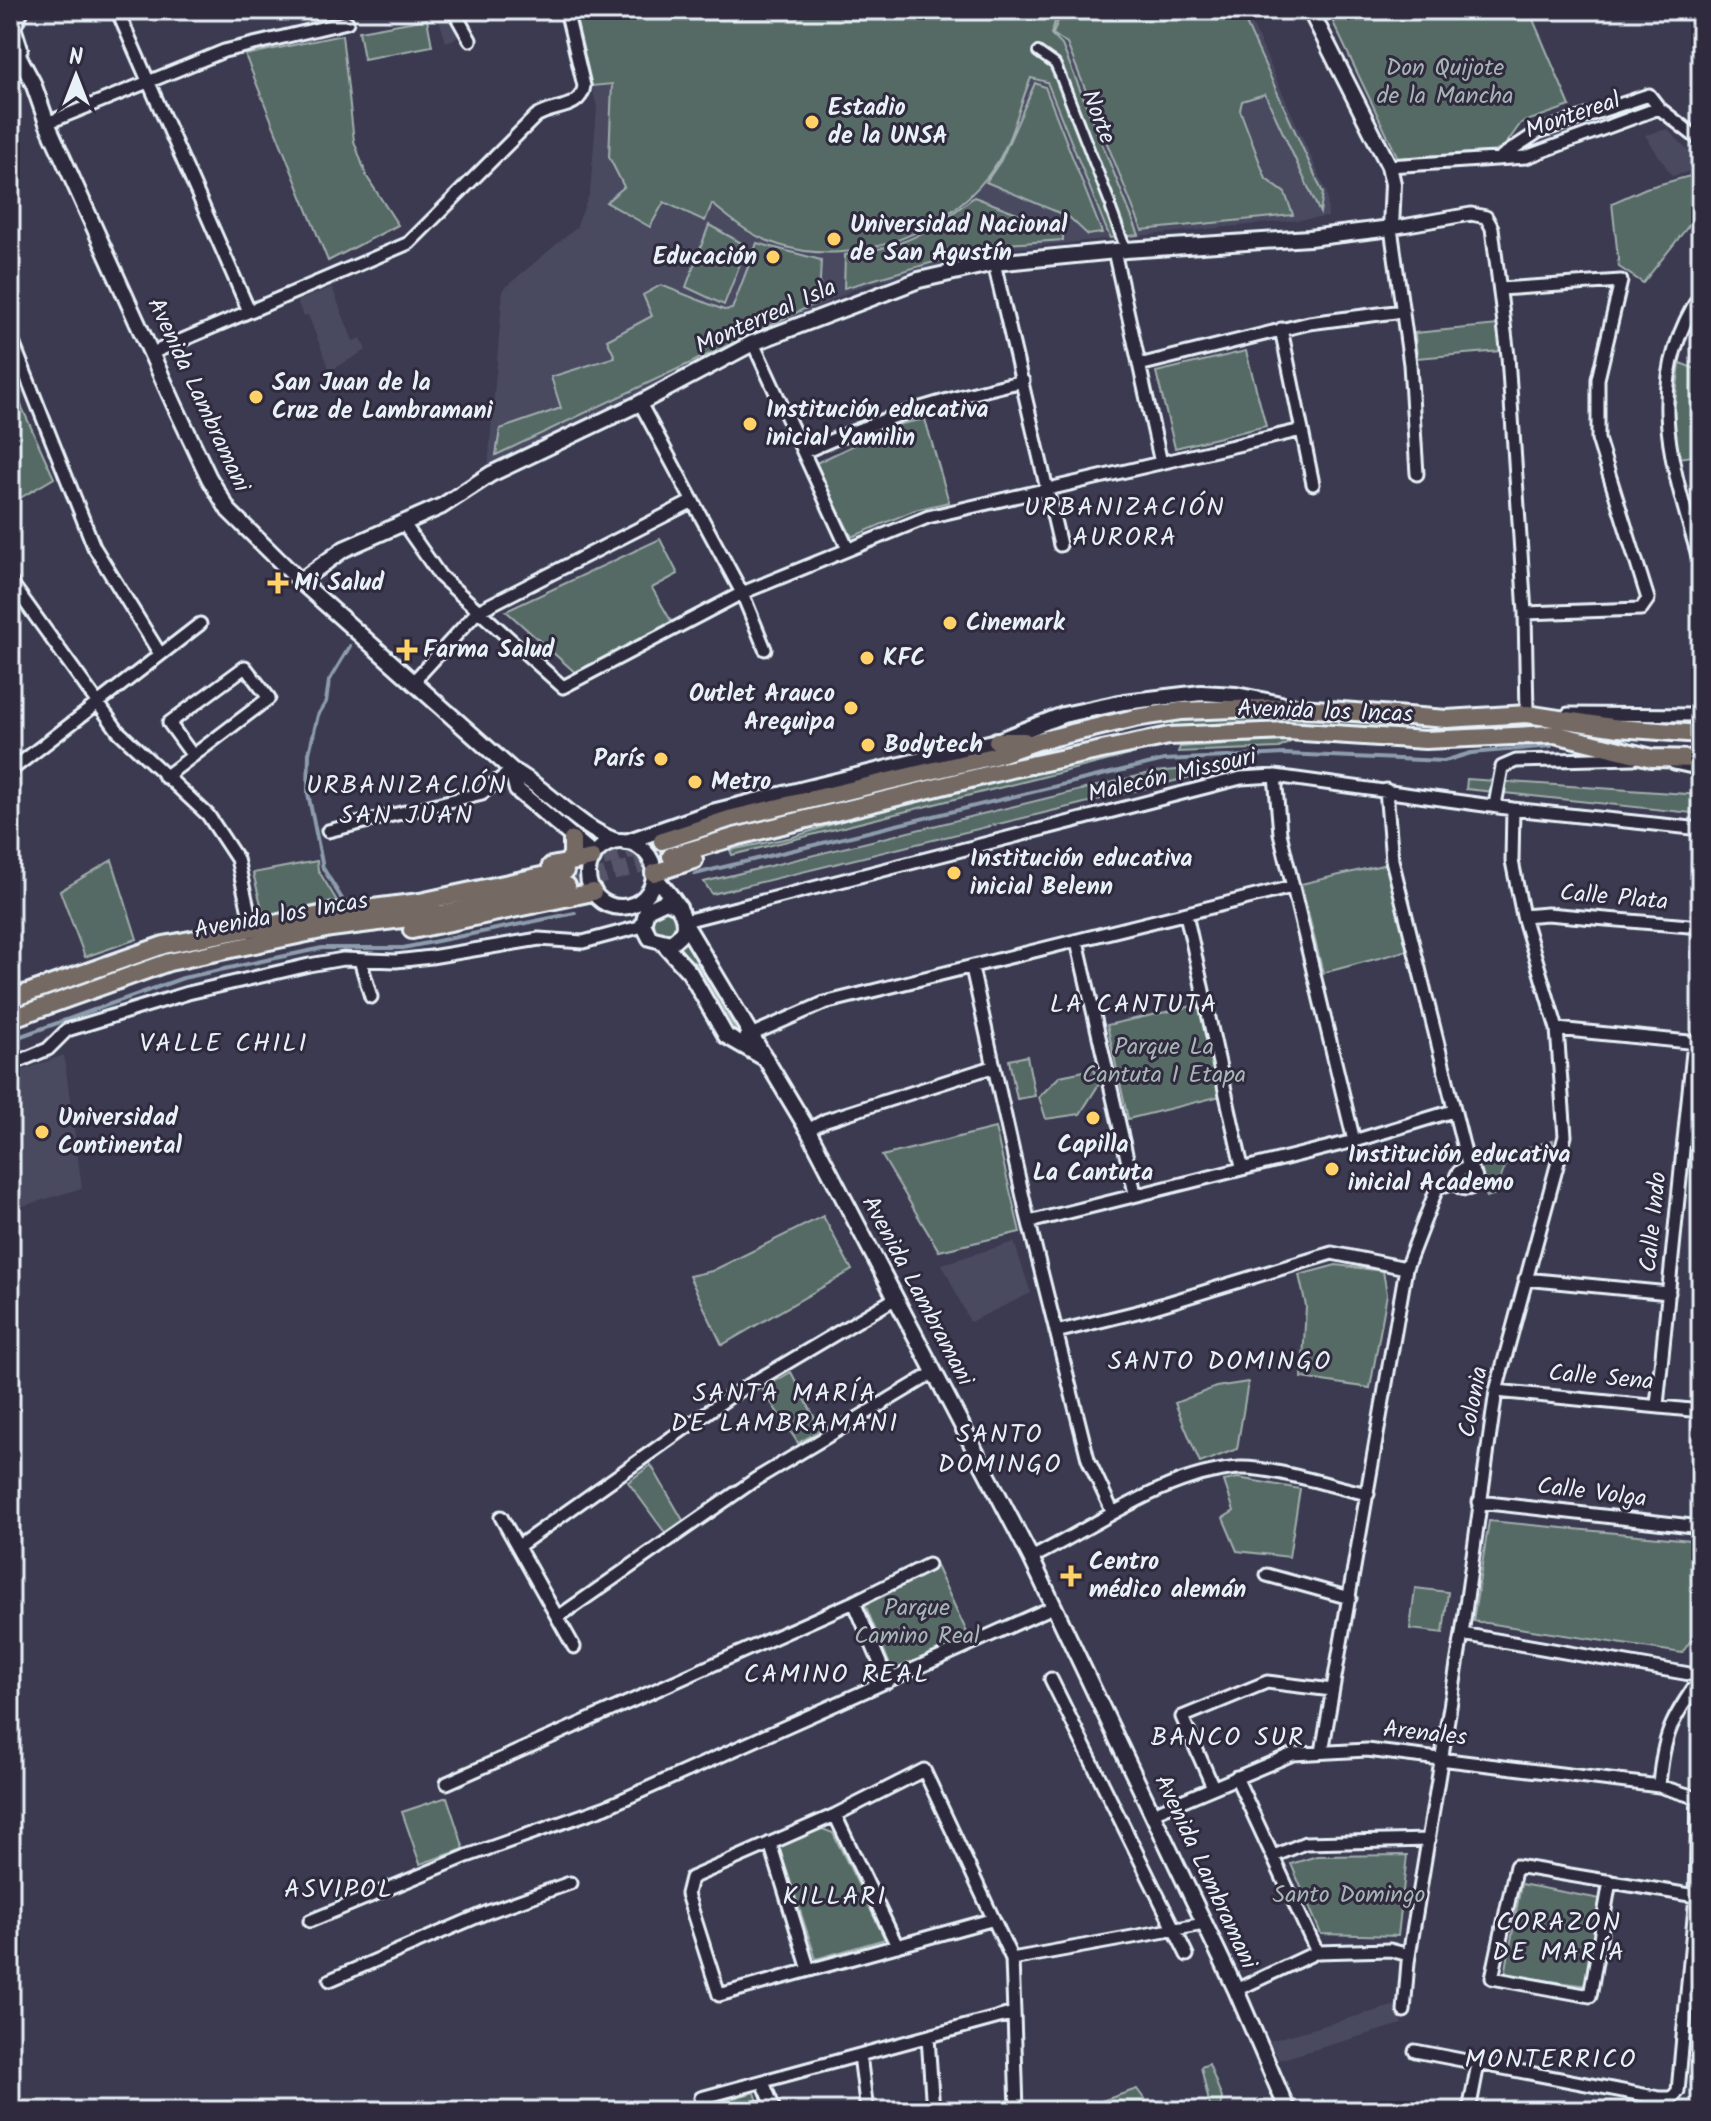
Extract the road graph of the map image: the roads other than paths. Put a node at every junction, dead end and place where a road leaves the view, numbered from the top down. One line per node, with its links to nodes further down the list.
1 (21, 10): 12 (main road)
2 (117, 10): 11 (street)
3 (453, 10): 8 (street)
4 (566, 10): 23 (street)
5 (1313, 11): 17 (main road)
6 (347, 22): 11 (street)
7 (10, 40): 12 (main road, Avenida Lambramani)
8 (470, 40)
9 (1038, 52): 19 (street, Norte)
10 (10, 61): 14 (main road, Avenida Lambramani)
11 (148, 81): 14 (street); 23 (street)
12 (33, 83): 14 (main road, Avenida Lambramani)
13 (1659, 108): 15 (street, Montereal); 16 (street, Montereal); 16 (street, Montereal)
14 (47, 123): 28 (main road, Avenida Lambramani)
15 (1701, 141)
16 (1500, 157): 17 (street, Montereal)
17 (1389, 166): 18 (main road)
18 (1391, 228): 19 (main road, Monterreal Isla); 21 (street); 24 (street)
19 (1120, 251): 20 (main road, Monterreal Isla); 29 (street)
20 (994, 263): 27 (main road, Monterreal Isla); 30 (street)
21 (1500, 289): 47 (street); 47 (street)
22 (1701, 294): 42 (street)
23 (249, 311): 28 (street)
24 (1403, 311): 25 (street); 35 (street)
25 (1281, 329): 29 (street); 32 (street)
26 (10, 335): 50 (street)
27 (753, 343): 31 (main road, Monterreal Isla); 33 (street)
28 (152, 353): 44 (main road, Avenida Lambramani)
29 (1139, 365): 34 (street)
30 (1023, 381): 33 (street); 37 (street)
31 (640, 403): 38 (street); 39 (main road, Monterreal Isla)
32 (1302, 430): 34 (street); 36 (street)
33 (804, 452): 41 (street)
34 (1161, 463): 37 (street)
35 (1417, 474)
36 (1313, 484)
37 (1050, 489): 40 (street); 41 (street)
38 (691, 502): 45 (street); 46 (street)
39 (404, 524): 44 (main road, Monterreal Isla); 46 (street)
40 (1060, 545)
41 (847, 547): 45 (street)
42 (1701, 566)
43 (10, 581): 52 (street)
44 (300, 581): 51 (main road, Avenida Lambramani)
45 (742, 593): 46 (street); 49 (street)
46 (478, 611): 51 (street)
47 (1525, 613): 54 (street)
48 (200, 624): 50 (street)
49 (765, 649)
50 (160, 654): 52 (street)
51 (413, 682): 64 (main road, Avenida Lambramani)
52 (99, 702): 62 (street); 66 (street)
53 (1289, 707): 54 (main road, Avenida los Incas); 57 (main road, Avenida los Incas); 58 (main road, Avenida los Incas)
54 (1527, 714): 55 (street, Avenida los Incas); 56 (main road, Avenida los Incas)
55 (1701, 715)
56 (1701, 734)
57 (997, 741): 58 (main road); 74 (main road, Avenida los Incas)
58 (1038, 741): 68 (main road, Avenida los Incas)
59 (193, 756): 59 (street); 66 (street)
60 (1652, 758): 61 (main road, Avenida los Incas); 63 (street); 68 (main road, Avenida los Incas); 69 (street)
61 (1701, 759)
62 (11, 766)
63 (1701, 769)
64 (512, 770): 72 (street); 73 (main road, Avenida Lambramani); 74 (main road, Avenida Lambramani)
65 (1275, 776): 67 (street, Malecón Missouri); 78 (street); 82 (street, Malecón Missouri)
66 (165, 777): 87 (street)
67 (1386, 790): 69 (street, Malecón Missouri); 104 (street)
68 (868, 804): 77 (main road)
69 (1495, 805): 70 (street, Malecón Missouri)
70 (1513, 809): 71 (street, Malecón Missouri); 83 (street, Colonia)
71 (1701, 829)
72 (328, 831)
73 (572, 840): 75 (main road, Avenida Lambramani); 76 (main road)
74 (621, 842): 75 (main road); 77 (main road)
75 (593, 856): 76 (main road); 79 (main road)
76 (566, 873): 84 (main road); 84 (main road, Avenida los Incas)
77 (654, 875): 80 (main road); 82 (main road, Avenida Lambramani)
78 (1292, 887): 81 (street); 106 (street)
79 (593, 892): 80 (main road); 84 (main road)
80 (626, 907): 85 (main road)
81 (1186, 914): 88 (street); 107 (street)
82 (683, 916): 85 (main road); 89 (main road); 98 (main road, Avenida Lambramani)
83 (1523, 916): 86 (street, Calle Plata); 97 (street, Colonia)
84 (329, 921): 87 (main road, Avenida los Incas)
85 (644, 927): 89 (main road); 90 (street)
86 (1701, 927)
87 (254, 935): 92 (main road, Avenida los Incas); 93 (main road, Avenida los Incas)
88 (1077, 941): 91 (street); 108 (street)
89 (664, 944): 99 (main road)
90 (360, 960): 94 (street); 102 (street)
91 (972, 968): 98 (street); 103 (street)
92 (79, 974): 93 (main road); 95 (main road, Avenida los Incas)
93 (84, 991): 96 (main road, Avenida los Incas)
94 (371, 997)
95 (10, 999)
96 (10, 1019)
97 (1557, 1029): 100 (street); 111 (street, Colonia)
98 (752, 1034): 99 (street); 101 (main road, Avenida Lambramani)
99 (735, 1042): 101 (main road)
100 (1698, 1043): 112 (street, Calle Indo)
101 (766, 1059): 105 (main road, Avenida Lambramani)
102 (10, 1065)
103 (992, 1067): 105 (street); 109 (street)
104 (1453, 1111): 106 (street); 110 (street)
105 (808, 1130): 113 (main road, Avenida Lambramani)
106 (1354, 1141): 107 (street)
107 (1242, 1167): 108 (street)
108 (1135, 1193): 109 (street)
109 (1029, 1222): 114 (street)
110 (1406, 1268): 114 (street); 119 (street)
111 (1525, 1279): 112 (street); 116 (street, Colonia)
112 (1669, 1293): 117 (street, Calle Indo)
113 (896, 1298): 115 (main road, Avenida Lambramani); 124 (street)
114 (1056, 1332): 121 (street)
115 (935, 1372): 125 (main road, Avenida Lambramani); 131 (street)
116 (1496, 1391): 117 (street, Calle Sena); 120 (street, Colonia)
117 (1657, 1405): 118 (street, Calle Sena)
118 (1701, 1411)
119 (1368, 1494): 121 (street); 128 (street)
120 (1479, 1502): 123 (street, Calle Volga); 132 (street, Colonia)
121 (1113, 1513): 125 (street)
122 (501, 1517): 124 (street)
123 (1701, 1527)
124 (520, 1545): 131 (street)
125 (1031, 1558): 130 (main road, Avenida Lambramani)
126 (928, 1565): 129 (street)
127 (1267, 1575): 128 (street)
128 (1350, 1598): 137 (street)
129 (854, 1602): 136 (street); 141 (street)
130 (1053, 1607): 136 (street); 145 (main road, Avenida Lambramani)
131 (558, 1617): 133 (street)
132 (1462, 1634): 134 (street); 139 (street, Colonia)
133 (574, 1647)
134 (1701, 1676): 142 (street)
135 (1051, 1679): 156 (street)
136 (888, 1682): 154 (street)
137 (1332, 1690): 138 (street); 143 (street)
138 (1322, 1752): 139 (street, Arenales); 140 (street, Arenales)
139 (1443, 1757): 142 (street, Arenales); 147 (street, Colonia)
140 (1236, 1777): 143 (street, Arenales); 149 (street)
141 (447, 1783)
142 (1659, 1786): 144 (street, Arenales)
143 (1213, 1787): 145 (street, Arenales)
144 (1700, 1799): 152 (street)
145 (1153, 1813): 155 (main road, Avenida Lambramani)
146 (835, 1815): 148 (street); 153 (street); 157 (street)
147 (1429, 1840): 149 (street); 160 (street, Colonia)
148 (770, 1843): 162 (street); 162 (street)
149 (1274, 1856): 158 (street)
150 (1610, 1881): 150 (street); 152 (street)
151 (570, 1883): 163 (street)
152 (1696, 1896): 170 (street)
153 (991, 1920): 157 (street); 161 (street)
154 (310, 1921)
155 (1204, 1924): 156 (street); 164 (main road, Avenida Lambramani)
156 (1175, 1930): 159 (street); 161 (street)
157 (897, 1946): 162 (street)
158 (1317, 1952): 160 (street); 164 (street)
159 (1187, 1955)
160 (1409, 1955): 165 (street, Colonia)
161 (1012, 1959): 166 (street)
162 (809, 1970)
163 (330, 1980)
164 (1236, 1990): 178 (main road, Avenida Lambramani)
165 (1404, 2011)
166 (1014, 2013): 167 (street); 177 (street)
167 (928, 2037): 169 (street); 176 (street)
168 (1415, 2051): 170 (street)
169 (860, 2055): 171 (street); 175 (street)
170 (1478, 2064): 179 (street)
171 (763, 2082): 172 (street); 173 (street)
172 (774, 2107): 174 (street)
173 (706, 2111)
174 (746, 2111)
175 (867, 2111)
176 (933, 2111)
177 (1017, 2111)
178 (1288, 2111)
179 (1469, 2111)

